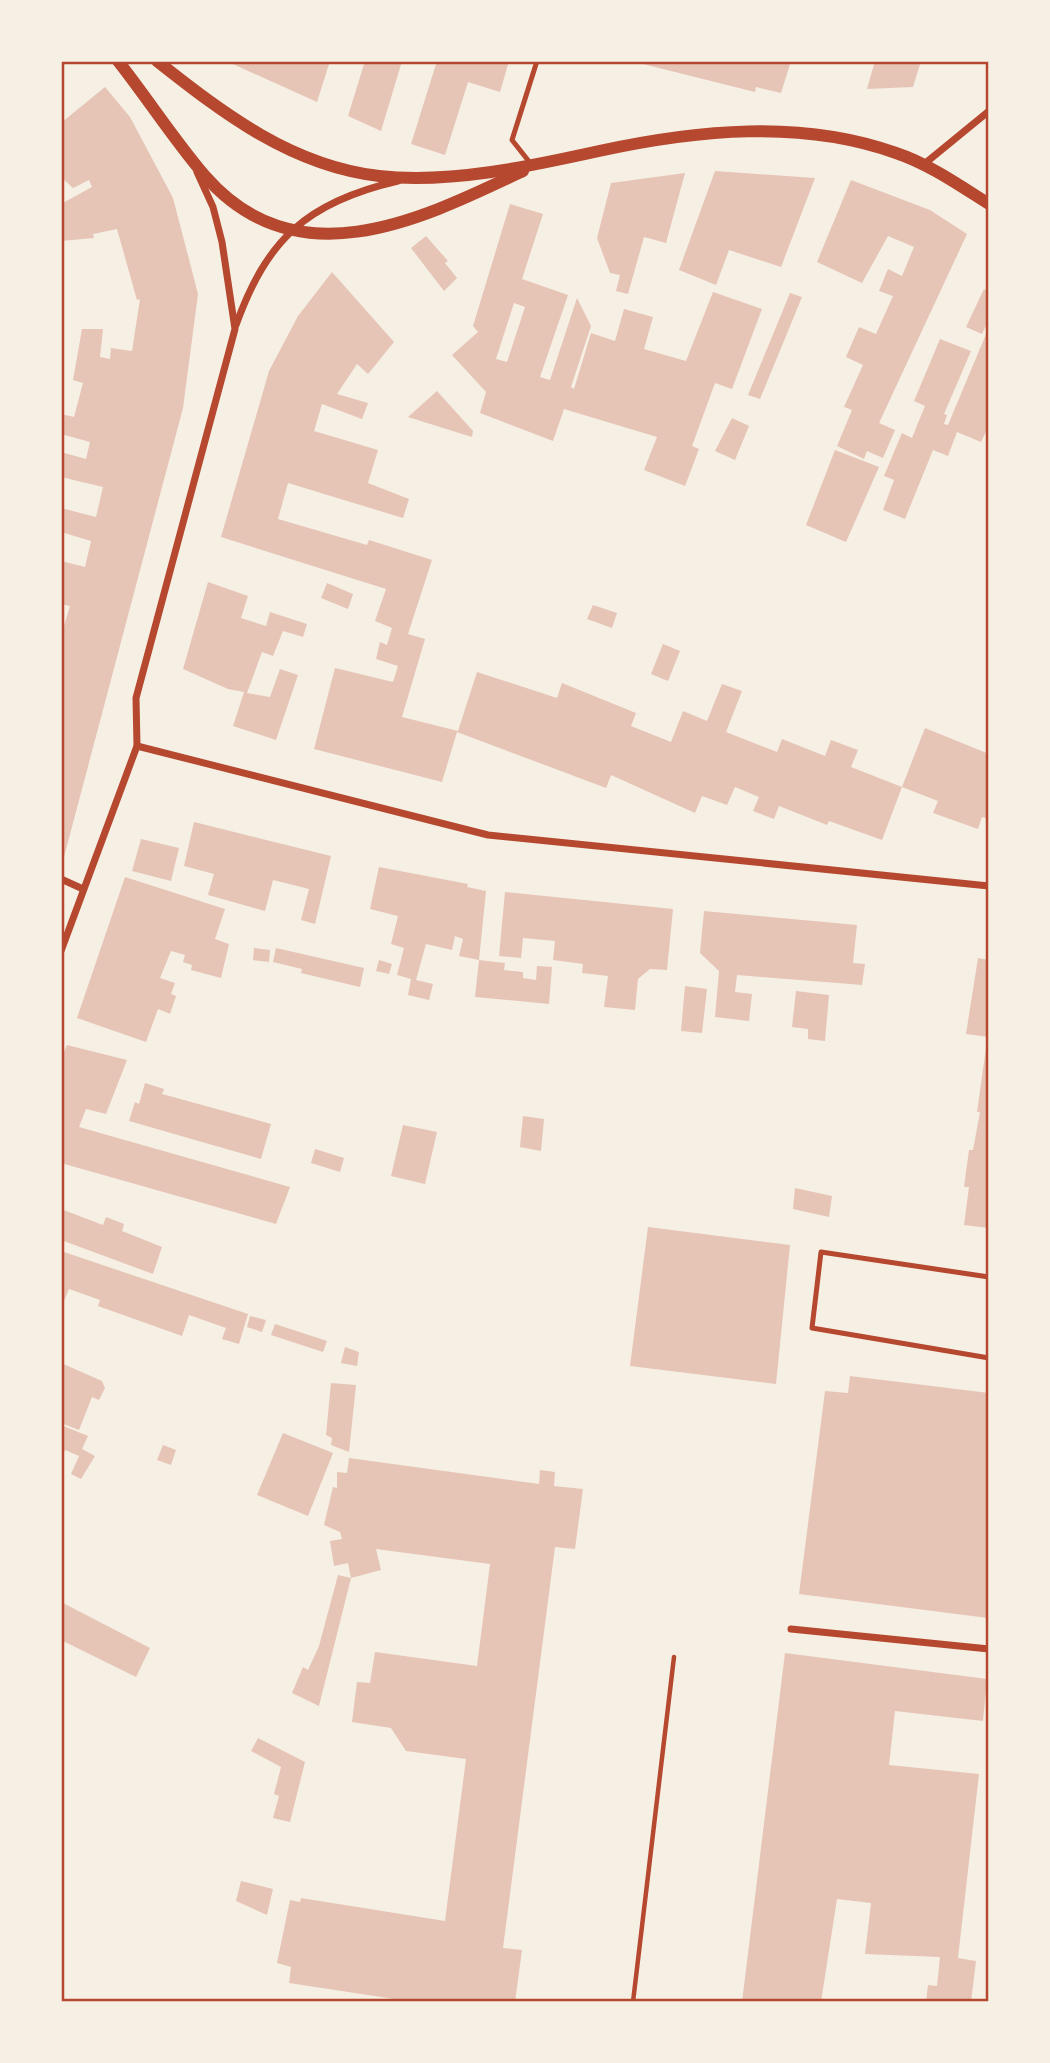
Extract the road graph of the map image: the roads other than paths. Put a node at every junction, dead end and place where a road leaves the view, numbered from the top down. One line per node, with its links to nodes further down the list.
1 (118, 61): 5 (street)
2 (157, 61): 8 (street)
3 (537, 61): 7 (lane)
4 (989, 111): 6 (street)
5 (189, 155): 10 (street); 11 (street)
6 (923, 165): 7 (street); 9 (street)
7 (533, 166): 8 (street); 10 (street)
8 (412, 178): 10 (street)
9 (989, 204)
10 (290, 230): 11 (street)
11 (235, 329): 12 (street)
12 (137, 746): 14 (street); 15 (street)
13 (61, 878): 15 (street)
14 (989, 886)
15 (83, 888): 16 (street)
16 (61, 951)
17 (989, 1277): 18 (lane)
18 (989, 1359)
19 (791, 1629): 20 (street)
20 (989, 1648)

